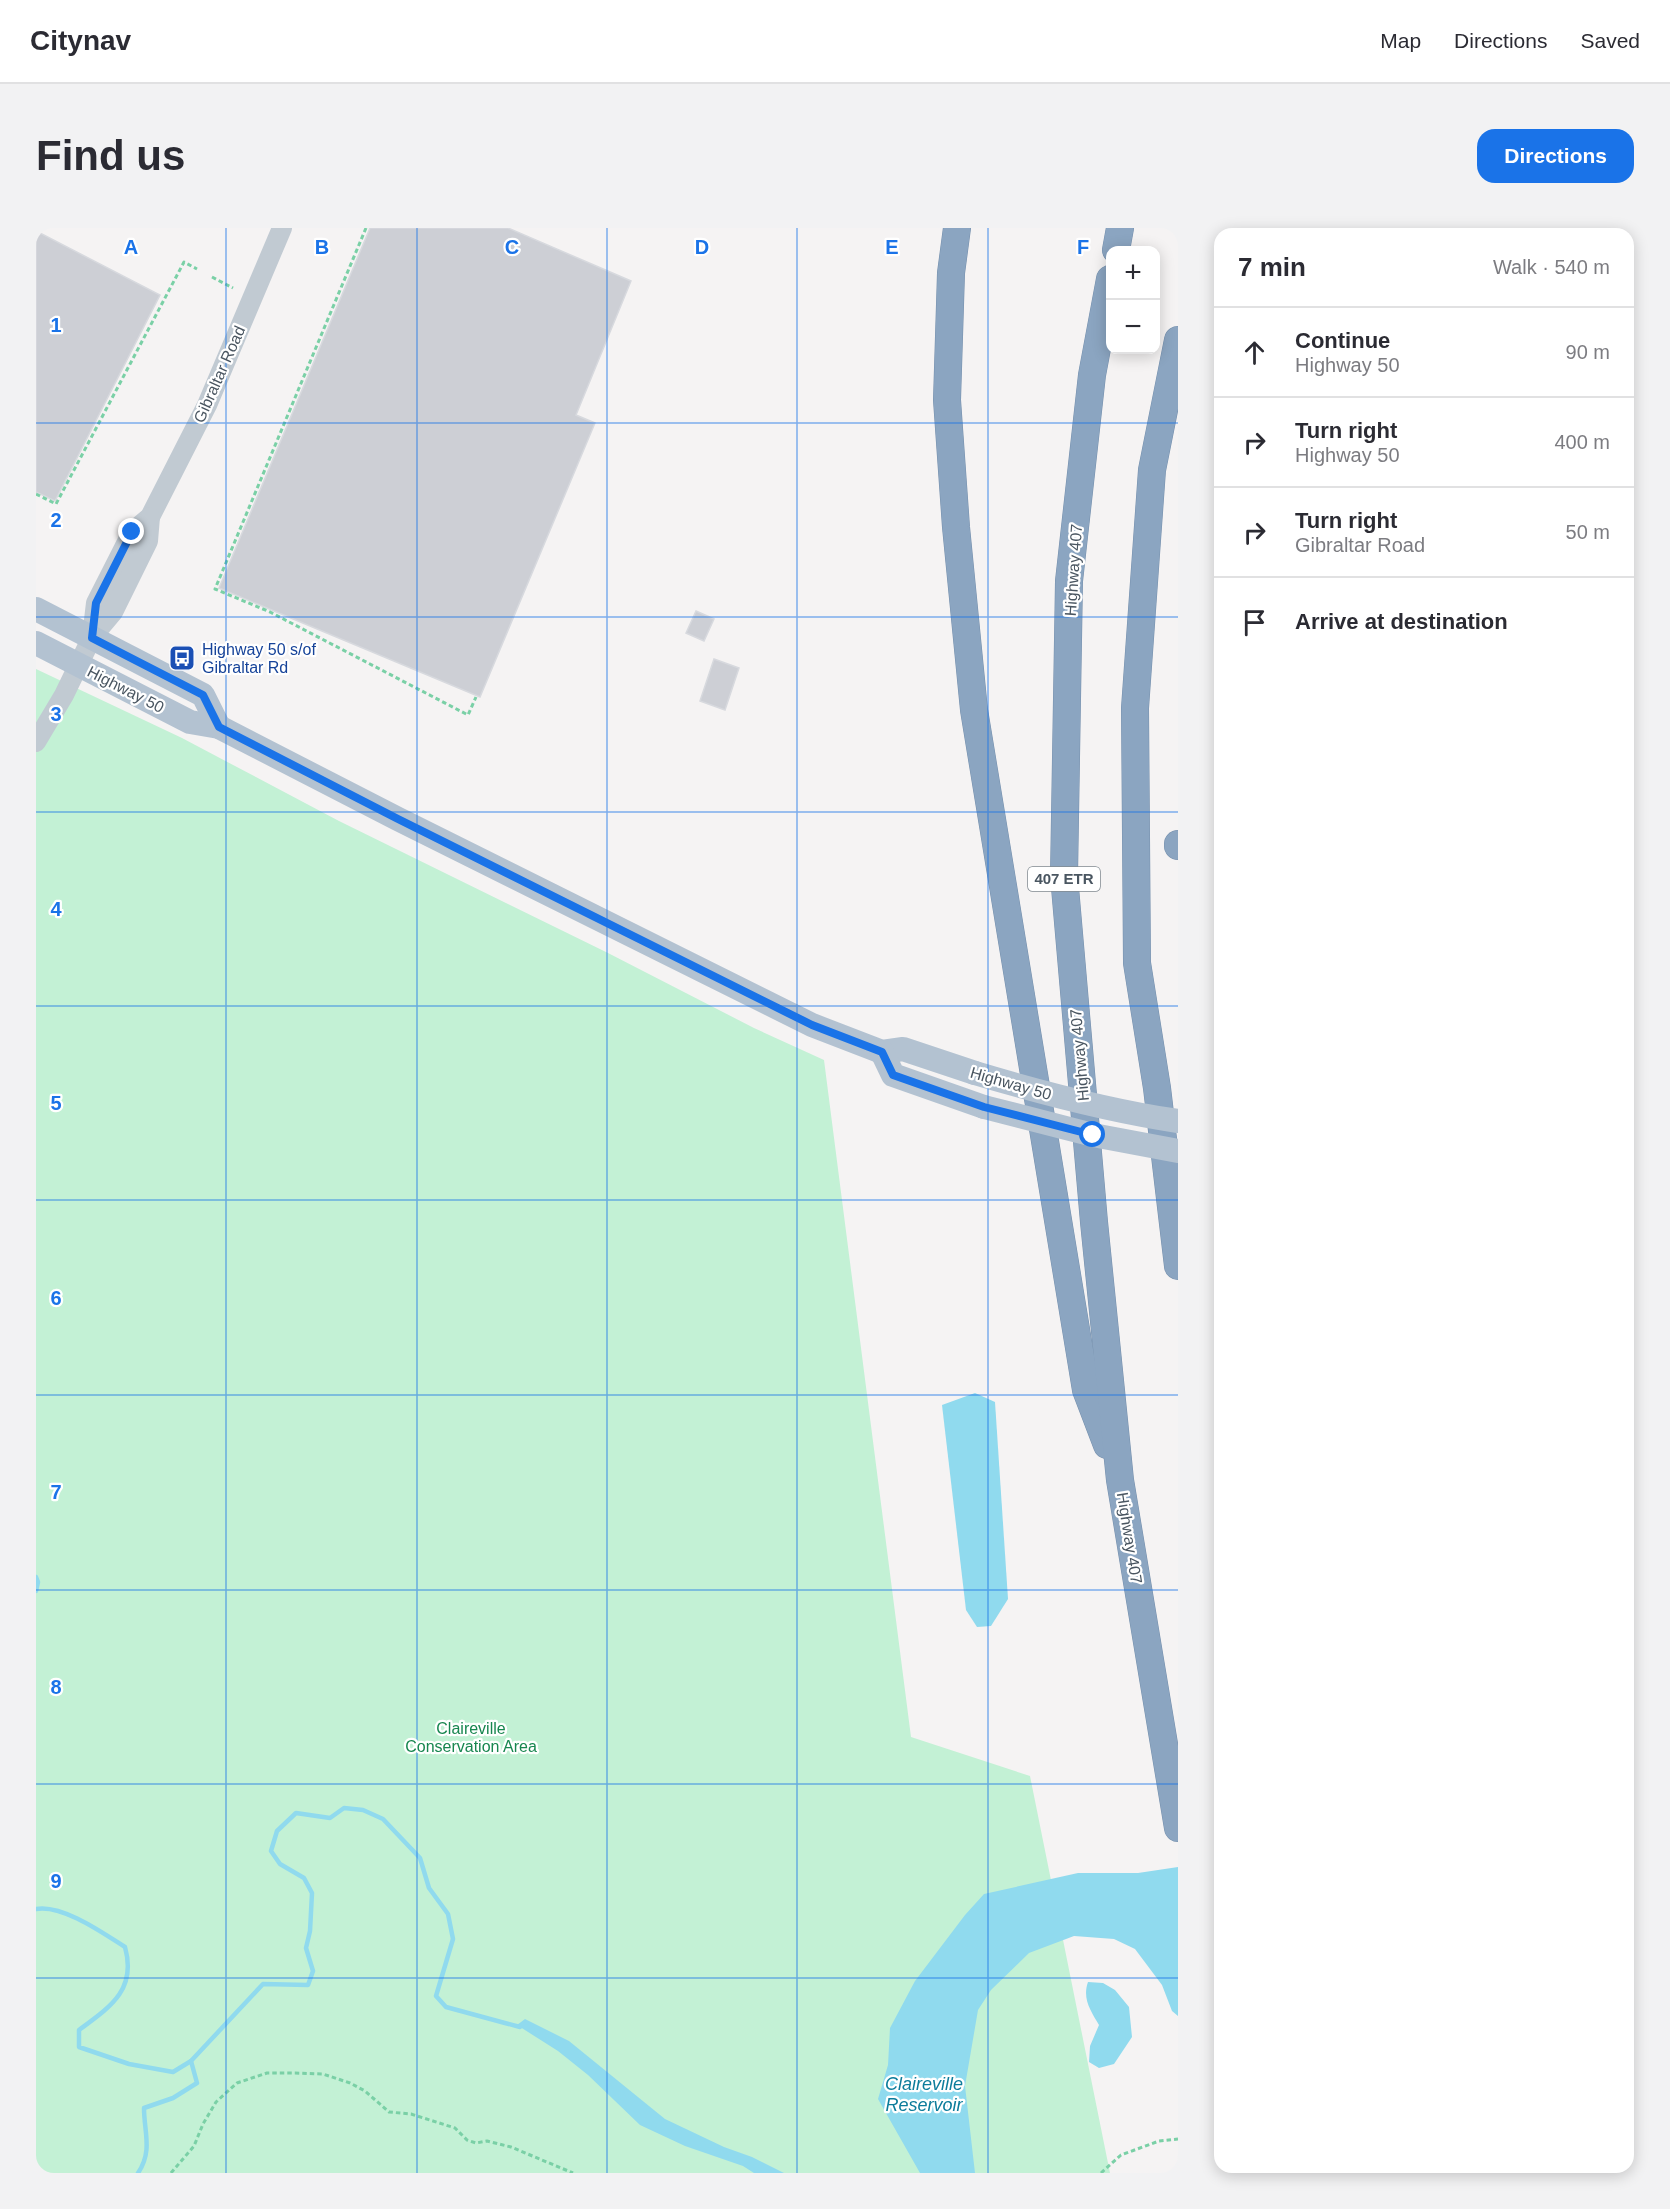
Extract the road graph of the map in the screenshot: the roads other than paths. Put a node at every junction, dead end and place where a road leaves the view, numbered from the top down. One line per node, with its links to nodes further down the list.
1 (282, 228): 8 (street, Gibraltar Road)
2 (957, 228): 17 (highway)
3 (1120, 228): 4 (highway)
4 (1117, 246)
5 (1106, 300): 17 (highway, Highway 407 / 407 ETR)
6 (1178, 340): 16 (highway)
7 (36, 609): 8 (main road, Highway 50)
8 (92, 638): 10 (street, Gibraltar Road); 11 (main road, Highway 50)
9 (36, 643): 10 (main road, Highway 50)
10 (78, 665): 11 (main road, Highway 50); 12 (street, Gibraltar Road)
11 (219, 727): 13 (main road, Highway 50)
12 (36, 742)
13 (882, 1052): 14 (main road, Highway 50, bridge); 15 (main road, Highway 50, bridge)
14 (1178, 1121)
15 (1178, 1151)
16 (1178, 1266)
17 (1120, 1480): 18 (highway, Highway 407 / 407 ETR)
18 (1178, 1828)

